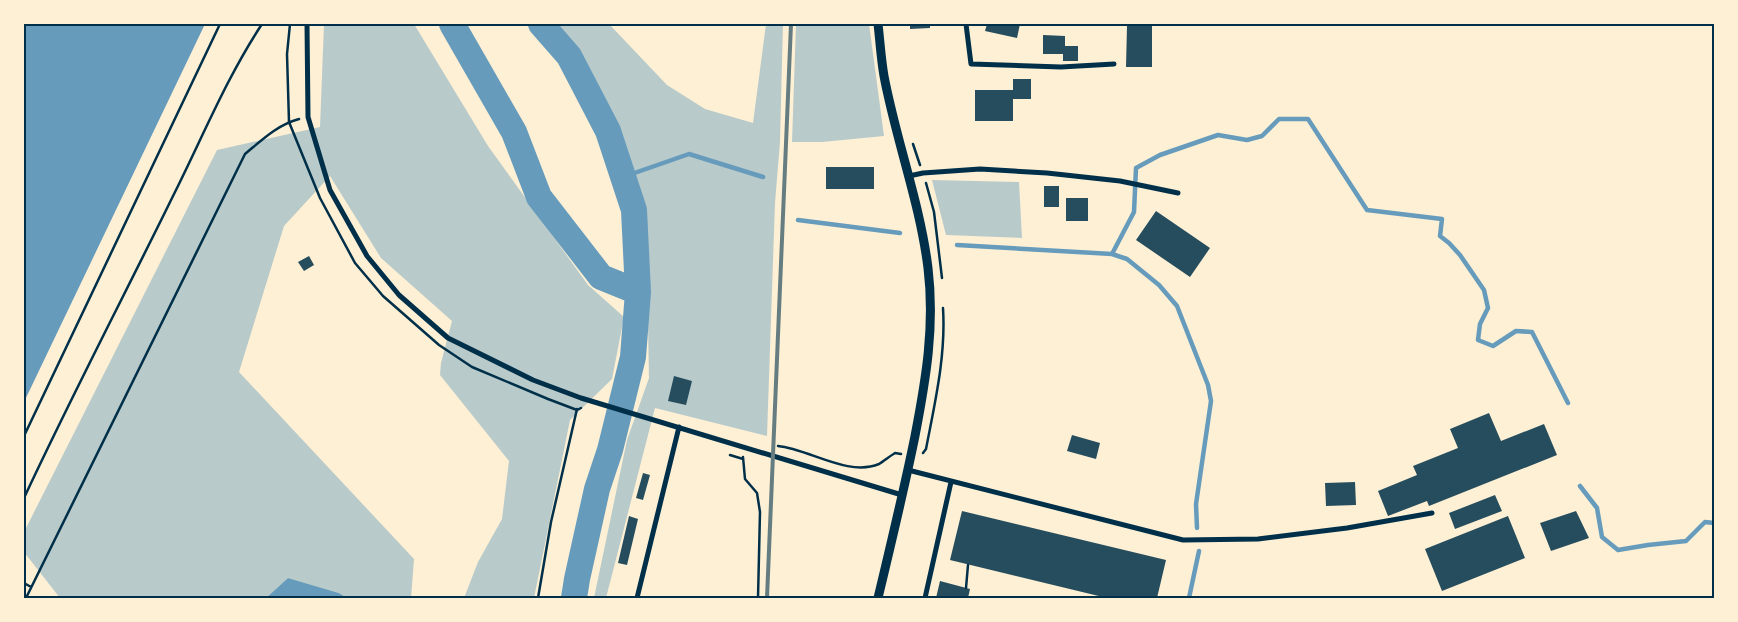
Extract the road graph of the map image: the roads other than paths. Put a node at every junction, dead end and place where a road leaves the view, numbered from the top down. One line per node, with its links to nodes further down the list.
1 (307, 24): 7 (street)
2 (878, 24): 5 (main road)
3 (966, 24): 4 (street)
4 (1114, 64)
5 (908, 176): 6 (street); 8 (main road)
6 (1178, 193)
7 (679, 427): 10 (street); 12 (street)
8 (908, 470): 9 (street); 10 (main road)
9 (951, 482): 11 (street); 14 (street)
10 (902, 495): 13 (main road)
11 (1432, 513)
12 (637, 598)
13 (878, 598)
14 (925, 598)

